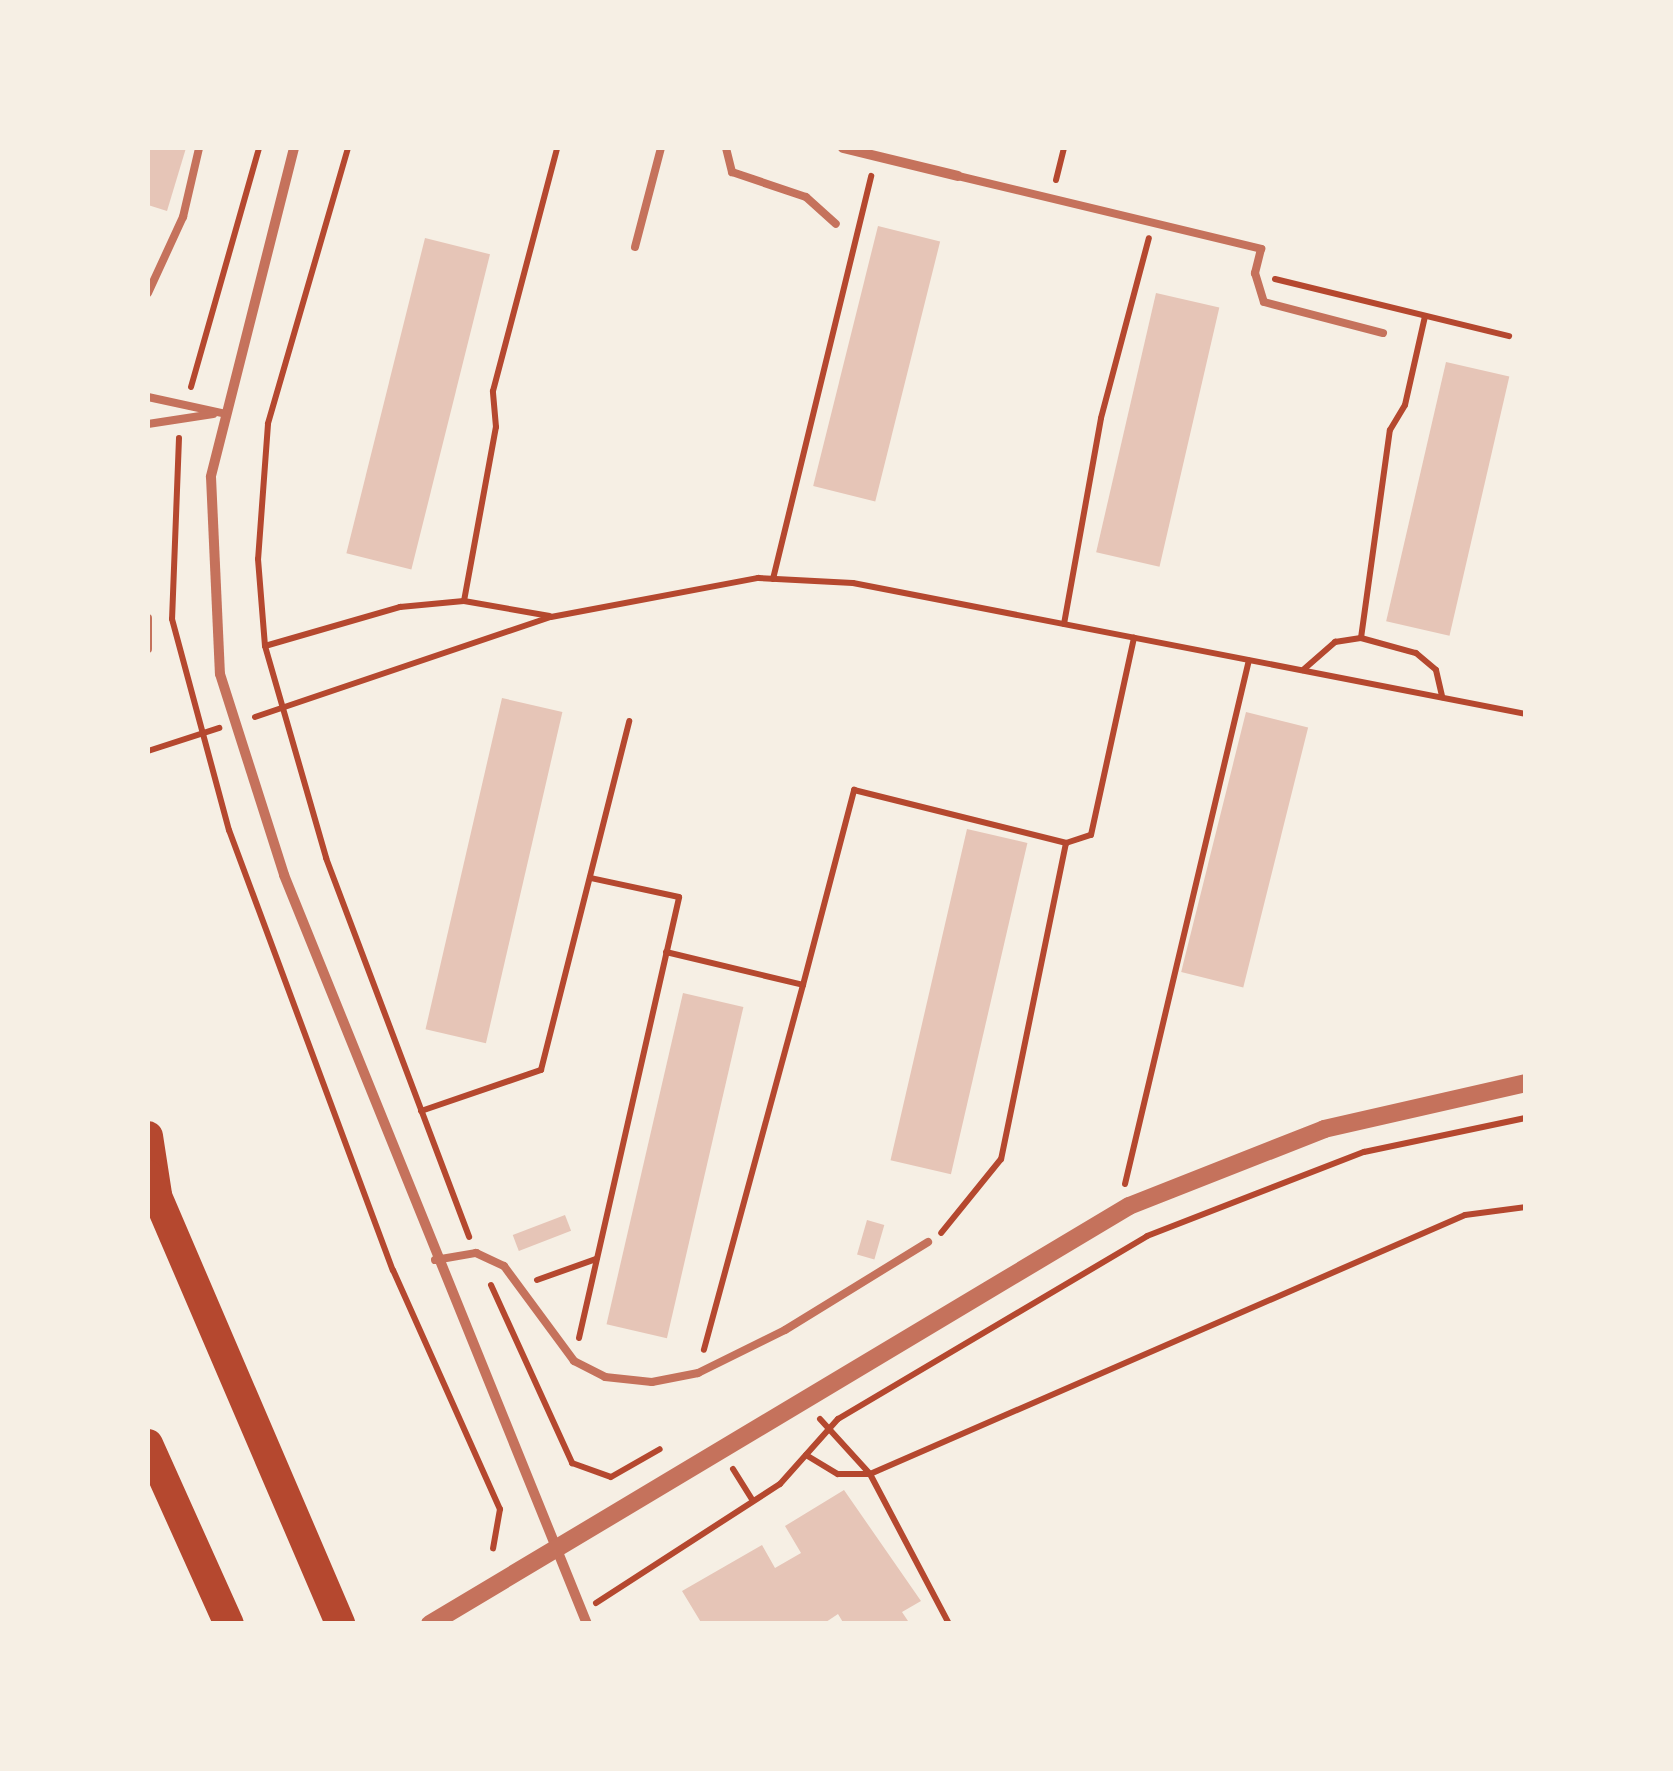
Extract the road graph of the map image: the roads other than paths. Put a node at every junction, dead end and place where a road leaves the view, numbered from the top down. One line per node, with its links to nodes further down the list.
1 (199, 148): 9 (lane)
2 (294, 148): 12 (street)
3 (661, 148): 8 (lane)
4 (726, 148): 7 (lane)
5 (843, 148): 6 (street)
6 (958, 176): 10 (lane)
7 (836, 224)
8 (635, 247)
9 (148, 293)
10 (1383, 333)
11 (148, 397): 12 (lane)
12 (222, 413): 13 (lane); 21 (street)
13 (149, 425)
14 (148, 618): 15 (lane)
15 (148, 649)
16 (1526, 1083): 23 (street)
17 (148, 1136): 19 (highway)
18 (148, 1176): 19 (highway)
19 (159, 1207): 24 (highway)
20 (928, 1242): 21 (lane)
21 (436, 1260): 23 (street)
22 (148, 1444): 25 (highway)
23 (559, 1548): 26 (street); 27 (street)
24 (335, 1612)
25 (229, 1624)
26 (430, 1624)
27 (587, 1624)

